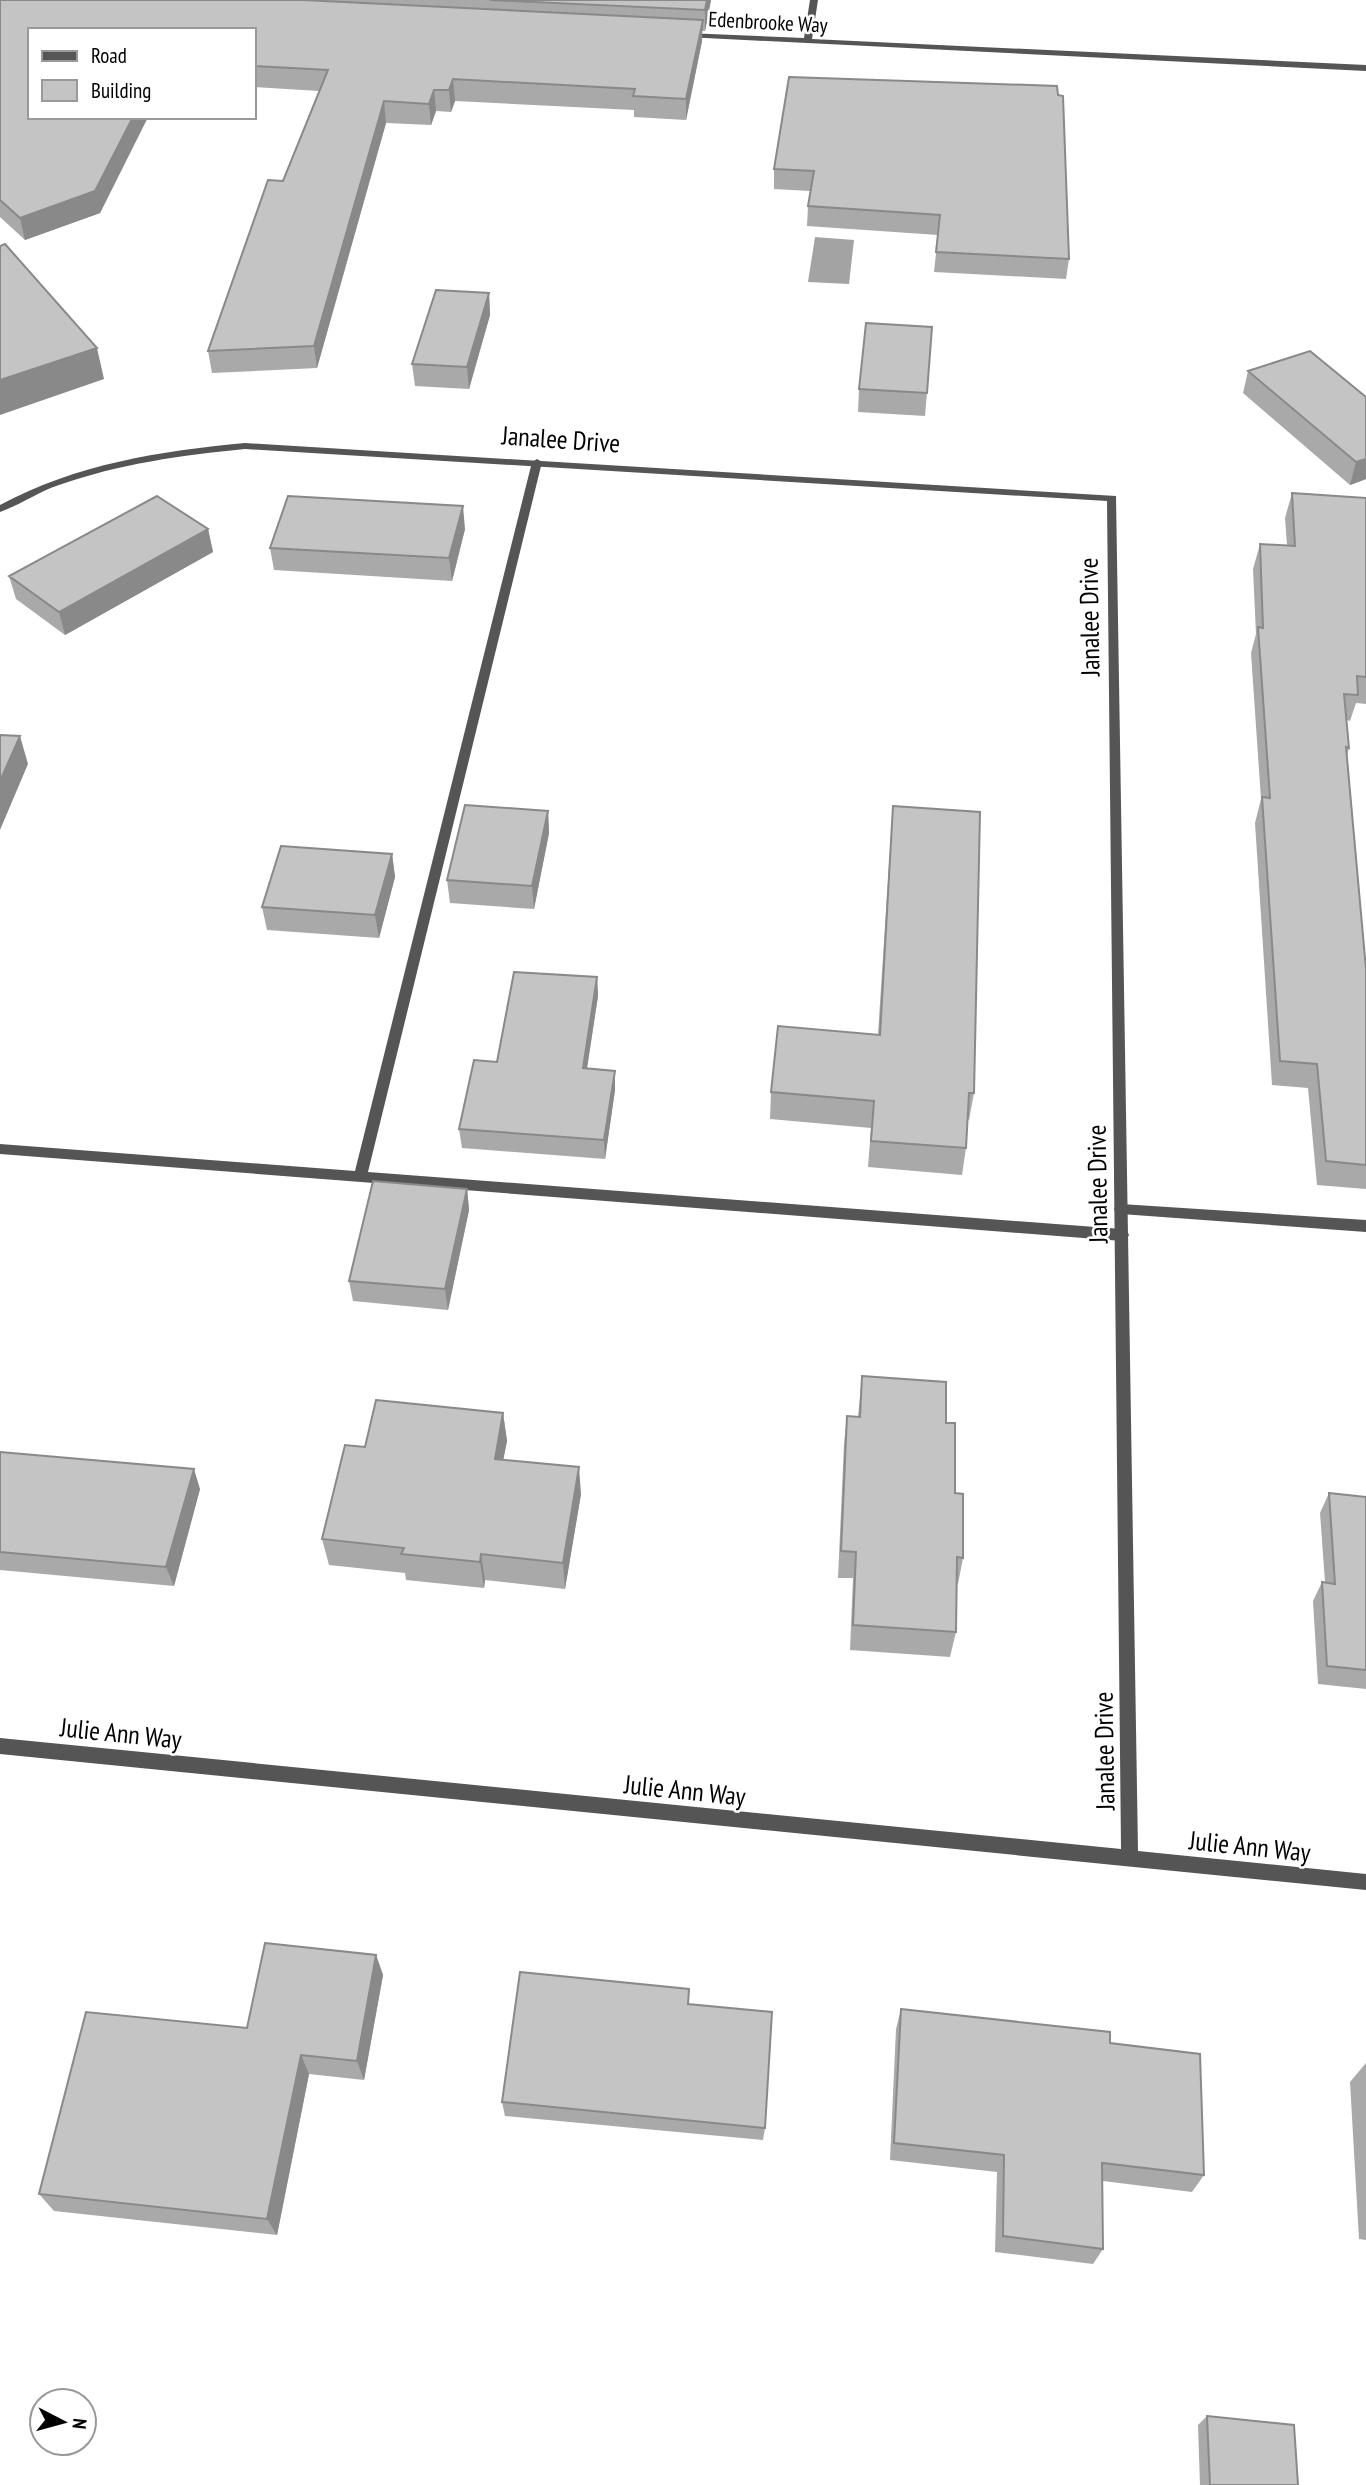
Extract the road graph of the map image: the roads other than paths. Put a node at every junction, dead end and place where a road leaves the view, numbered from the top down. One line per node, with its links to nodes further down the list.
1 (814, 0): 3 (street)
2 (682, 35): 3 (street, Edenbrooke Way)
3 (808, 41): 4 (street, Edenbrooke Way)
4 (1366, 68)
5 (537, 462): 6 (street, Janalee Drive); 8 (street); 9 (street, Janalee Drive)
6 (0, 509)
7 (0, 1149): 8 (street)
8 (360, 1177): 11 (street)
9 (1121, 1209): 10 (street); 11 (street, Janalee Drive)
10 (1366, 1226)
11 (1122, 1235): 13 (street, Janalee Drive)
12 (0, 1746): 13 (street, Julie Ann Way)
13 (1130, 1859): 14 (street, Julie Ann Way)
14 (1366, 1882)

